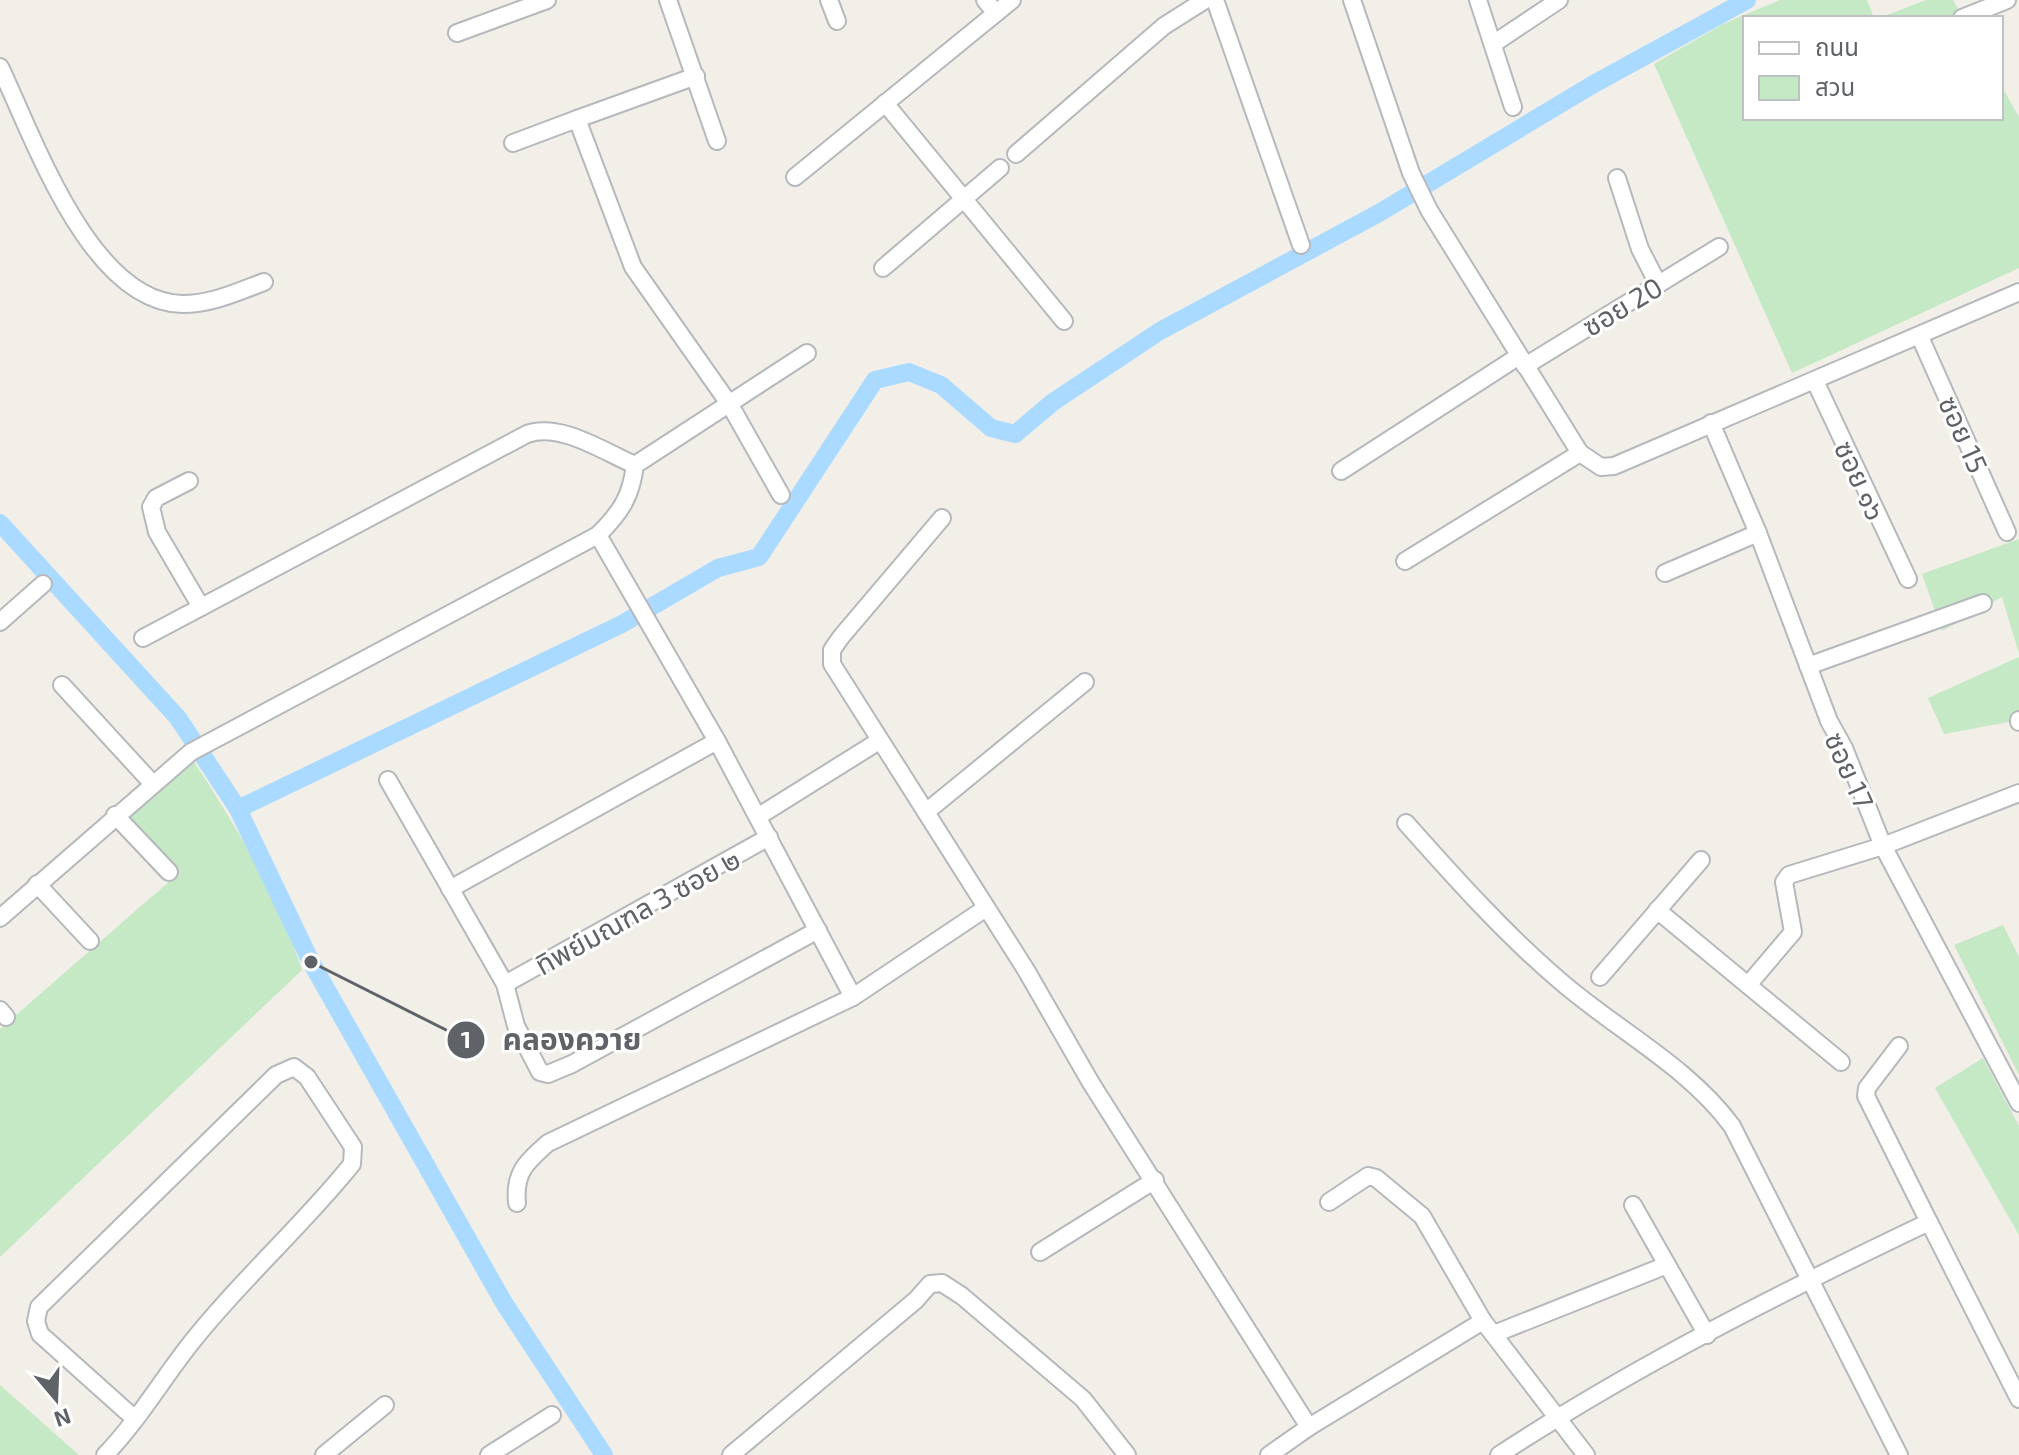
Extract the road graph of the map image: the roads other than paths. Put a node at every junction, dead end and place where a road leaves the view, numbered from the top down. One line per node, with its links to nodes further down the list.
1 (547, 0): 14 (street)
2 (668, 0): 17 (street)
3 (829, 0): 13 (street)
4 (1012, 0): 11 (street)
5 (1205, 0): 23 (street)
6 (1215, 0): 28 (street)
7 (1352, 0): 37 (street)
8 (1478, 0): 15 (street)
9 (1559, 0): 15 (street)
10 (2007, 0): 12 (street)
11 (990, 7): 18 (street)
12 (1967, 16)
13 (837, 21)
14 (457, 33)
15 (1493, 44): 19 (street)
16 (0, 67): 31 (street)
17 (696, 76): 20 (street); 21 (street)
18 (885, 103): 25 (street); 27 (street)
19 (1513, 107)
20 (577, 119): 22 (street); 39 (street)
21 (717, 141)
22 (513, 143)
23 (1016, 154)
24 (1000, 168): 27 (street)
25 (795, 177)
26 (1617, 178): 32 (street)
27 (964, 199): 30 (street); 34 (street)
28 (1301, 245)
29 (1719, 247): 32 (street, ซอย 20)
30 (883, 268)
31 (264, 282)
32 (1658, 284): 37 (street, ซอย 20)
33 (2019, 292): 35 (street)
34 (1064, 321)
35 (1920, 337): 38 (street); 47 (street, ซอย 15)
36 (807, 353): 39 (street)
37 (1522, 361): 41 (street); 43 (street, ซอย 20)
38 (1815, 381): 40 (street); 52 (street, ซอย ๑๖)
39 (730, 405): 42 (street); 45 (street)
40 (1711, 423): 41 (street); 48 (street, ซอย 17)
41 (1580, 453): 50 (street)
42 (635, 465): 49 (street); 55 (street)
43 (1341, 471)
44 (189, 481): 55 (street)
45 (781, 495)
46 (942, 518): 62 (street)
47 (2007, 532)
48 (1758, 533): 51 (street); 58 (street, ซอย 17)
49 (598, 535): 61 (street); 64 (street)
50 (1405, 561)
51 (1665, 573)
52 (1908, 579)
53 (43, 584): 56 (street)
54 (1983, 603): 58 (street)
55 (201, 607): 57 (street)
56 (0, 621)
57 (143, 638)
58 (1808, 666): 71 (street, ซอย 17)
59 (1085, 682): 66 (street)
60 (62, 685): 64 (street)
61 (717, 741): 68 (street); 75 (street)
62 (879, 741): 66 (street); 68 (street)
63 (388, 780): 75 (street)
64 (152, 783): 67 (street)
65 (2019, 793): 71 (street)
66 (926, 812): 76 (street)
67 (115, 815): 73 (street); 74 (street)
68 (759, 816): 70 (street)
69 (1406, 823): 95 (street)
70 (769, 837): 79 (street); 82 (street, ทิพย์มณฑล 3 ซอย ๒)
71 (1883, 846): 83 (street); 87 (street, ซอย 17)
72 (1701, 860): 77 (street)
73 (169, 872)
74 (37, 884): 78 (street); 80 (street)
75 (450, 889): 82 (street)
76 (986, 908): 84 (street); 88 (street)
77 (1657, 910): 81 (street); 83 (street)
78 (0, 918)
79 (818, 930): 82 (street); 84 (street)
80 (90, 941)
81 (1600, 977)
82 (505, 984)
83 (1748, 985): 86 (street)
84 (853, 997): 90 (street)
85 (1899, 1046): 92 (street)
86 (1841, 1062)
87 (2019, 1103)
88 (1155, 1180): 93 (street); 103 (street)
89 (1329, 1202): 96 (street)
90 (517, 1203)
91 (1633, 1205): 94 (street)
92 (1929, 1222): 95 (street); 98 (street)
93 (1040, 1252)
94 (1667, 1265): 96 (street); 97 (street)
95 (1810, 1279): 97 (street); 112 (street)
96 (1489, 1327): 101 (street); 103 (street)
97 (1707, 1335): 101 (street)
98 (2019, 1399)
99 (385, 1405): 105 (street)
100 (552, 1415): 106 (street)
101 (1558, 1416): 110 (street); 111 (street)
102 (135, 1419): 102 (street); 104 (street)
103 (1309, 1427): 109 (street)
104 (105, 1455)
105 (324, 1455)
106 (489, 1455)
107 (731, 1455): 108 (street)
108 (1127, 1455)
109 (1269, 1455)
110 (1499, 1455)
111 (1586, 1455)
112 (1899, 1455)

